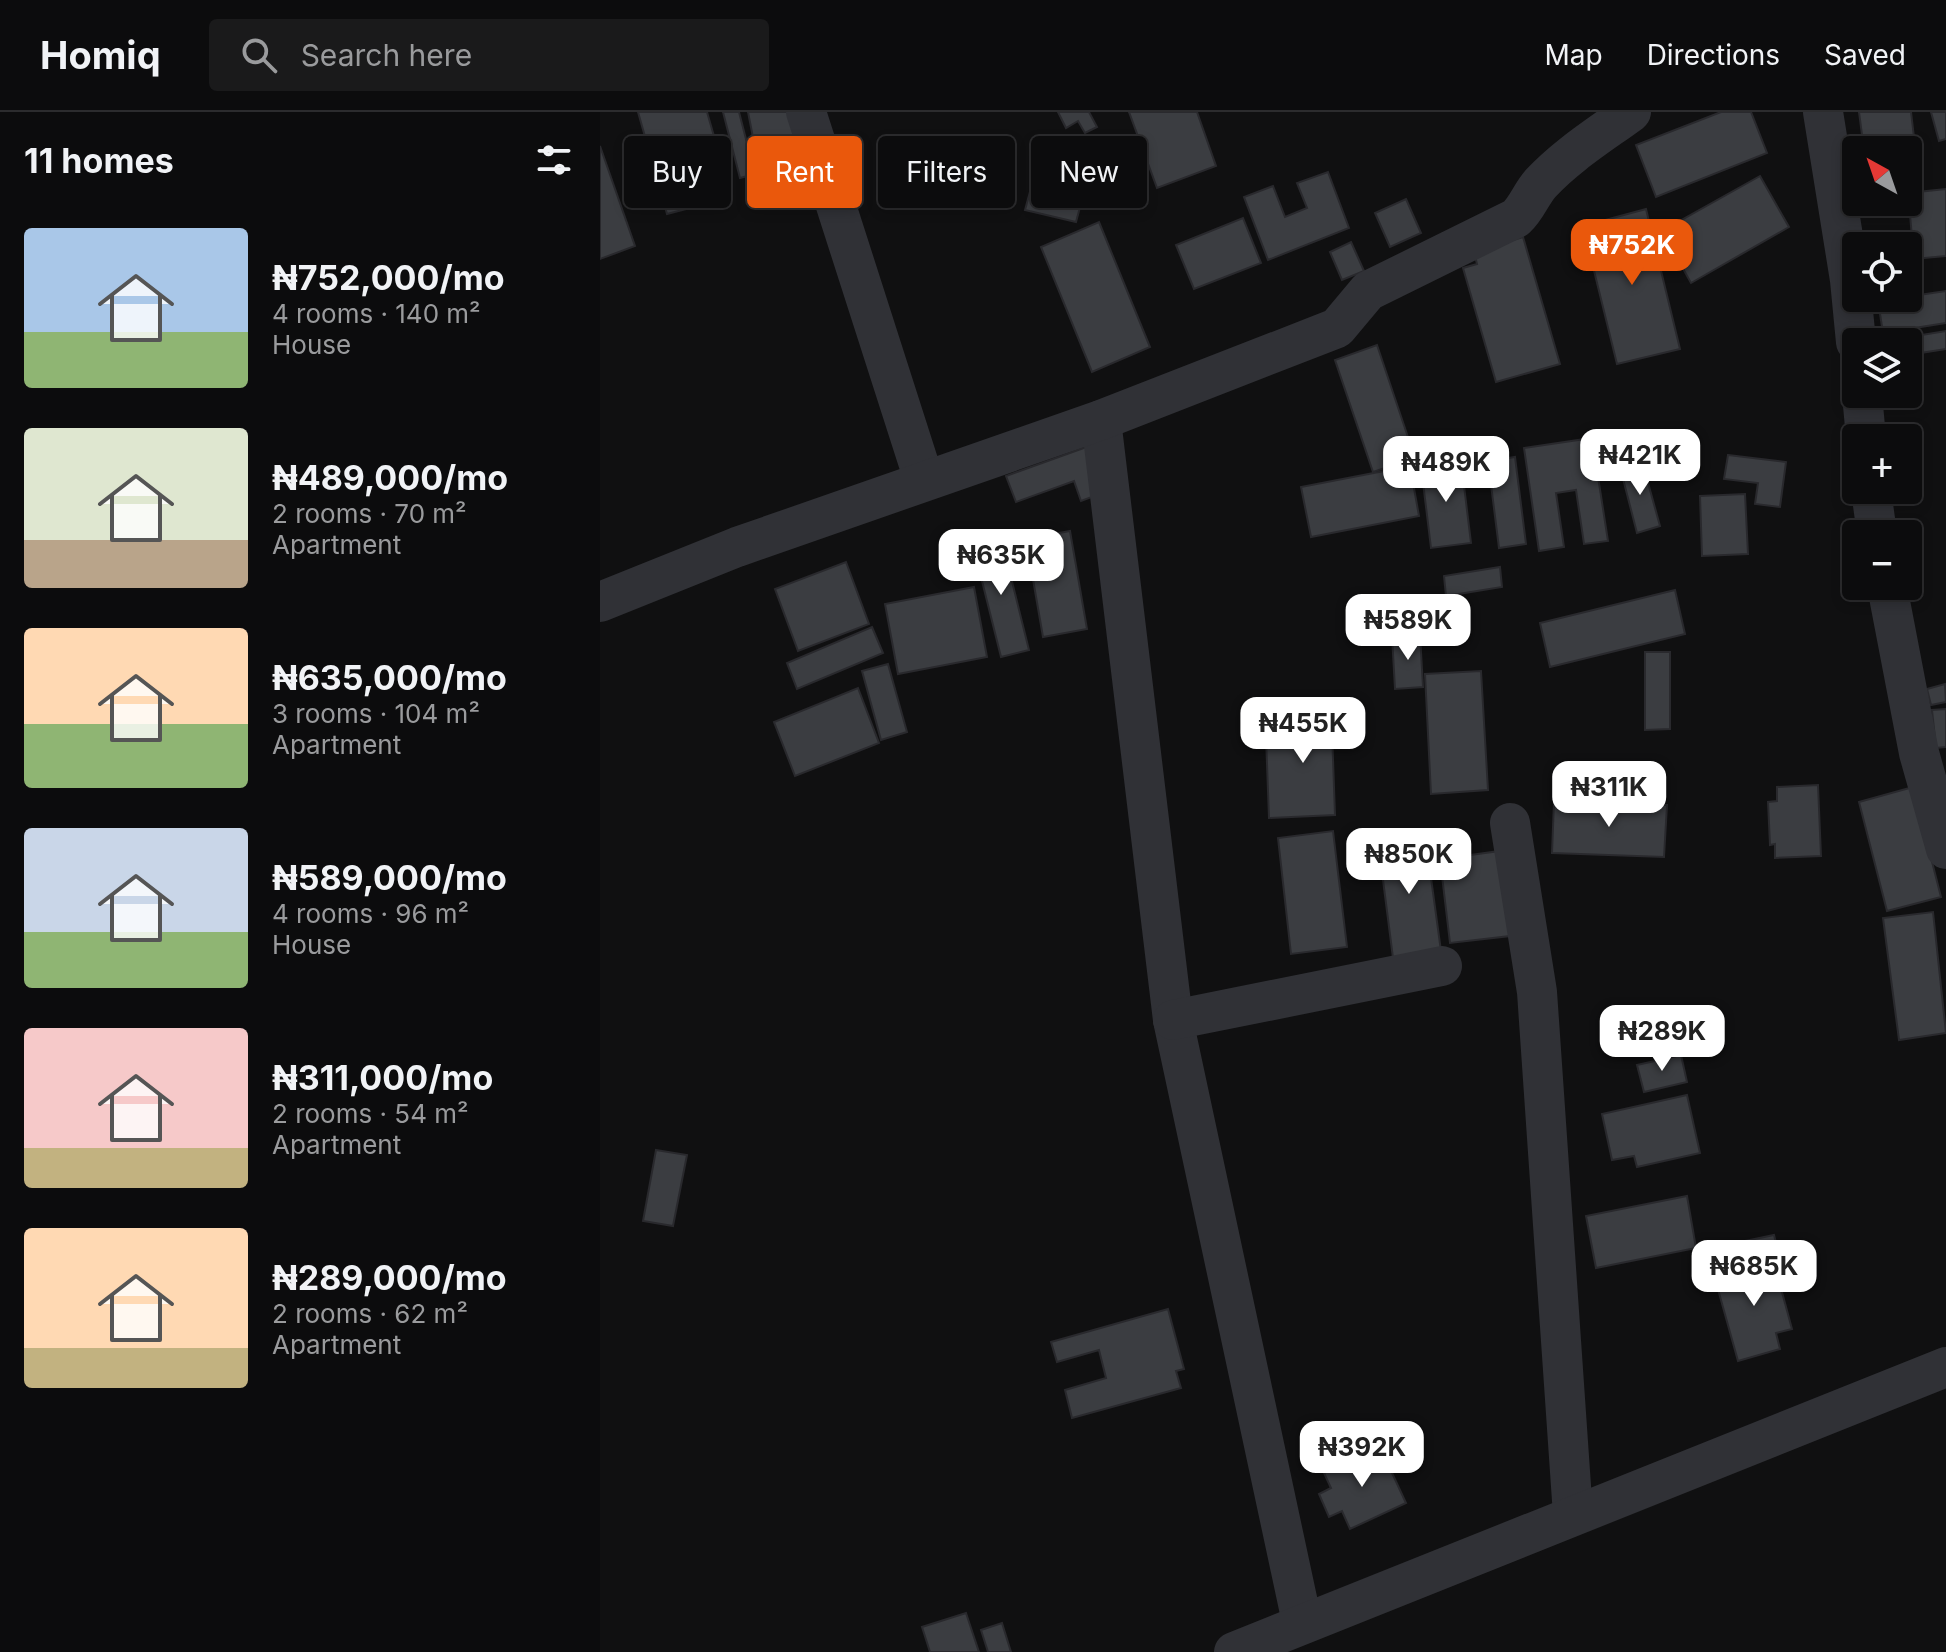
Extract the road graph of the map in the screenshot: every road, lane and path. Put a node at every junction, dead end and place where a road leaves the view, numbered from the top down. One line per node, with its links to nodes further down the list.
1 (806, 112): 6 (street)
2 (1631, 112): 5 (street)
3 (1823, 112): 4 (street)
4 (1855, 328)
5 (1101, 420): 6 (street); 12 (street)
6 (924, 480): 8 (street)
7 (1890, 600): 10 (street)
8 (600, 602)
9 (1510, 823): 14 (street)
10 (1946, 849)
11 (1442, 966): 12 (street)
12 (1173, 1020): 15 (street)
13 (1946, 1367): 14 (street)
14 (1573, 1515): 15 (street)
15 (1302, 1622): 16 (street)
16 (1234, 1652)

